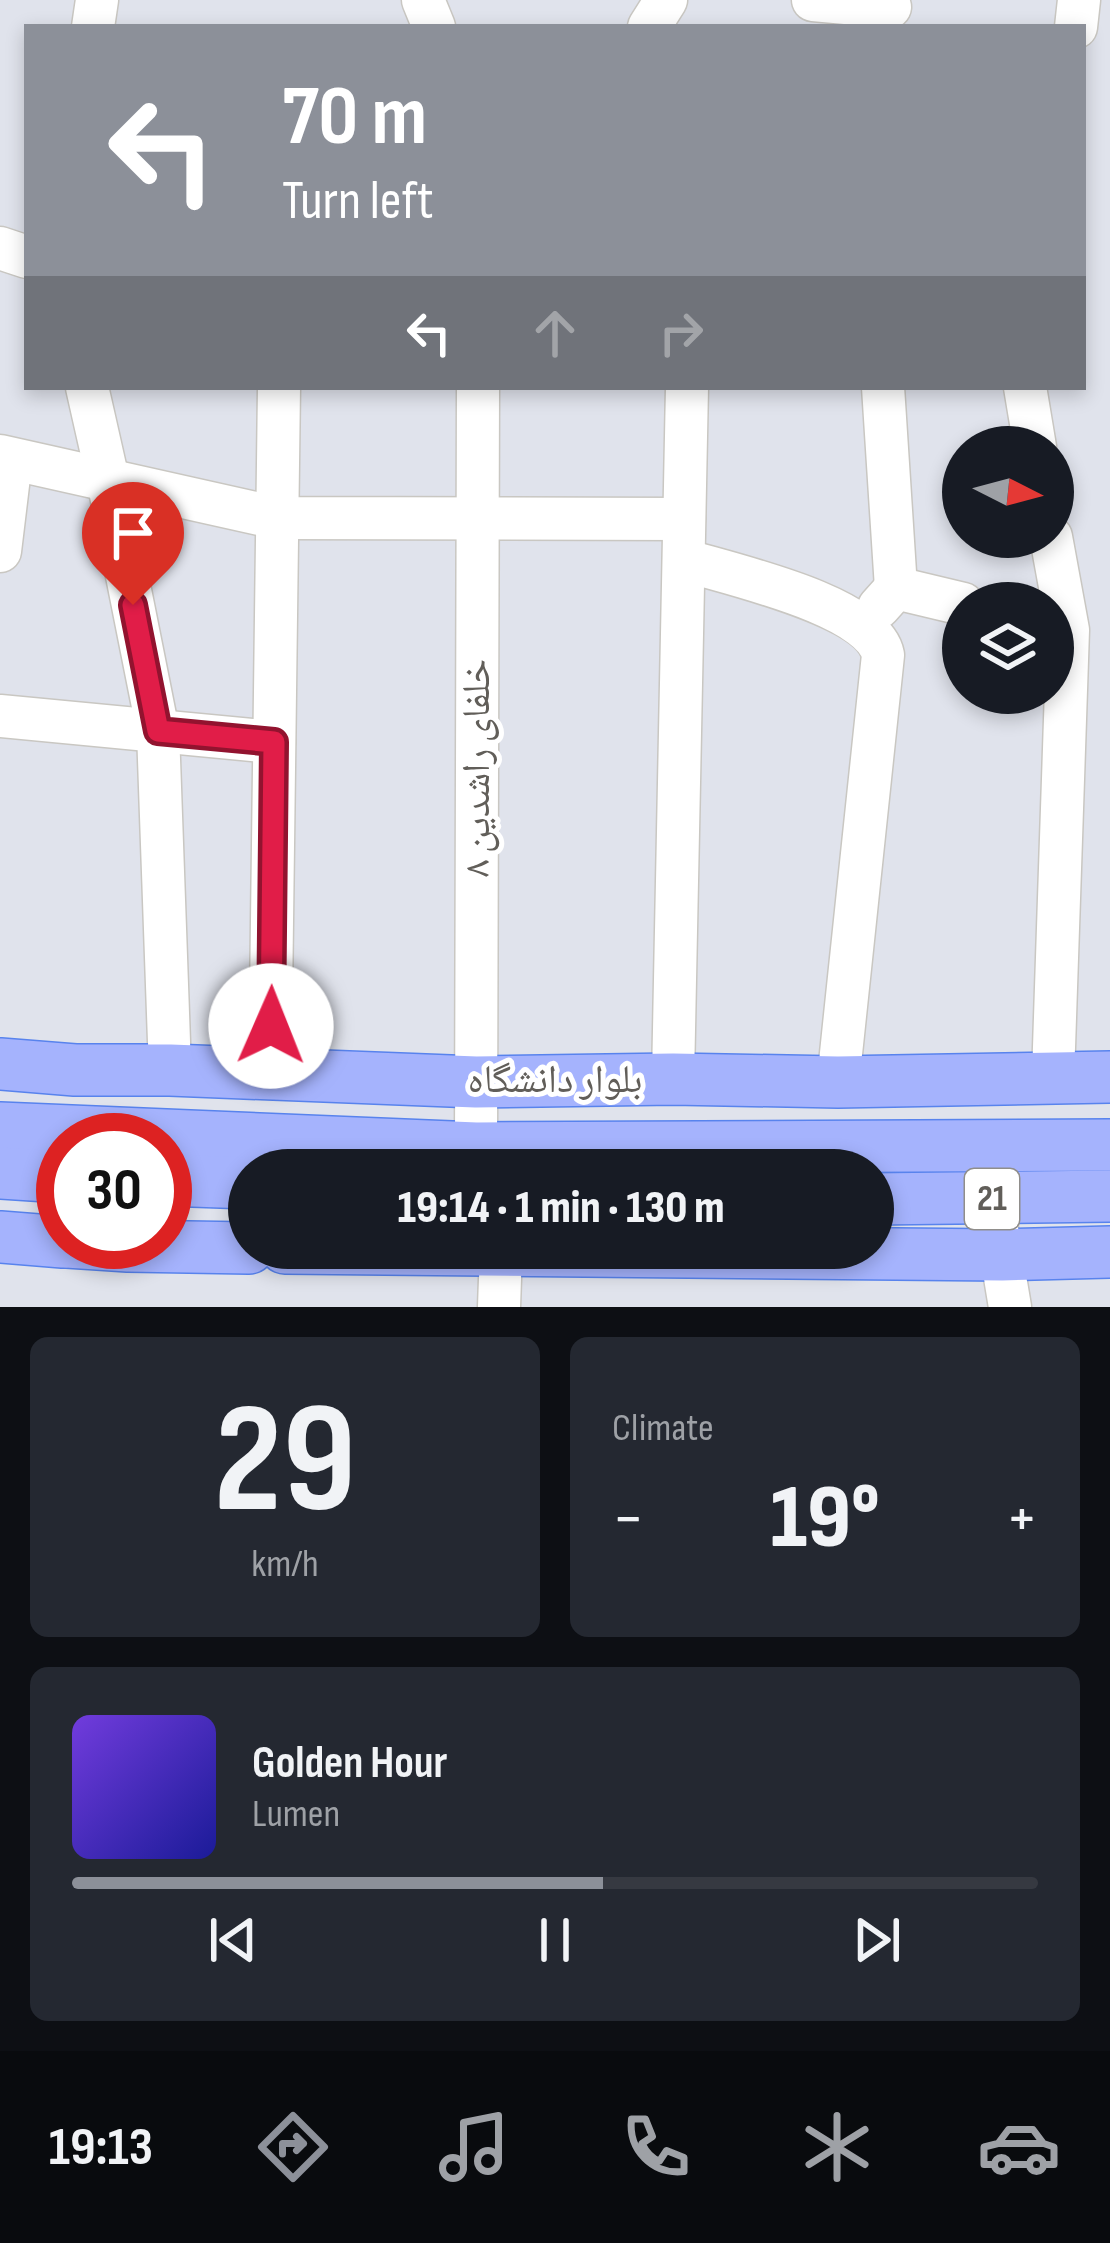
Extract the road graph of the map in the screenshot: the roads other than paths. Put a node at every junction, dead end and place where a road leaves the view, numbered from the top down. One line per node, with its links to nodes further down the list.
1 (813, 0): 2 (street)
2 (889, 12)
3 (88, 390): 11 (street)
4 (279, 390): 12 (street)
5 (478, 390): 13 (street, خلفای راشدین ۸)
6 (687, 390): 14 (street)
7 (883, 390): 16 (street)
8 (1026, 390): 9 (street)
9 (1032, 426)
10 (6, 458): 11 (street); 15 (street)
11 (108, 480): 12 (street); 21 (street)
12 (277, 518): 13 (street); 22 (street)
13 (478, 518): 14 (street); 30 (street, خلفای راشدین ۸)
14 (684, 539): 18 (street); 29 (street)
15 (0, 551)
16 (896, 588): 17 (street); 18 (street)
17 (942, 599)
18 (873, 641): 31 (street)
19 (1059, 714): 27 (street)
20 (0, 716): 21 (street)
21 (158, 731): 22 (street); 25 (street)
22 (274, 742): 26 (street)
23 (0, 1064): 24 (main road, بلوار دانشگاه)
24 (75, 1070): 25 (main road, بلوار دانشگاه); 32 (main road)
25 (170, 1070): 26 (main road, بلوار دانشگاه)
26 (270, 1074): 30 (main road, بلوار دانشگاه)
27 (1053, 1077): 28 (main road, بلوار دانشگاه); 31 (main road, بلوار دانشگاه); 36 (main road)
28 (1110, 1077)
29 (674, 1079): 30 (main road, بلوار دانشگاه); 31 (main road, بلوار دانشگاه)
30 (476, 1082): 37 (street, خلفای راشدین ۸)
31 (838, 1082)
32 (70, 1113)
33 (0, 1128): 34 (main road, بلوار دانشگاه / 21)
34 (36, 1143)
35 (1110, 1145): 36 (main road, بلوار دانشگاه / 21)
36 (1051, 1146): 37 (main road, بلوار دانشگاه / 21)
37 (476, 1148): 38 (main road, بلوار دانشگاه / 21)
38 (192, 1153)
39 (36, 1163): 40 (main road, بلوار دانشگاه / 21)
40 (0, 1173)
41 (192, 1181): 42 (main road)
42 (228, 1182)
43 (1110, 1196): 45 (main road, 21)
44 (894, 1199): 45 (main road, 21)
45 (992, 1199): 52 (street)
46 (0, 1238): 47 (main road)
47 (36, 1240)
48 (192, 1247): 49 (main road)
49 (228, 1248)
50 (1110, 1252): 52 (main road)
51 (894, 1254): 52 (main road)
52 (1002, 1255): 55 (street)
53 (500, 1269): 54 (street)
54 (499, 1307)
55 (1010, 1307)

